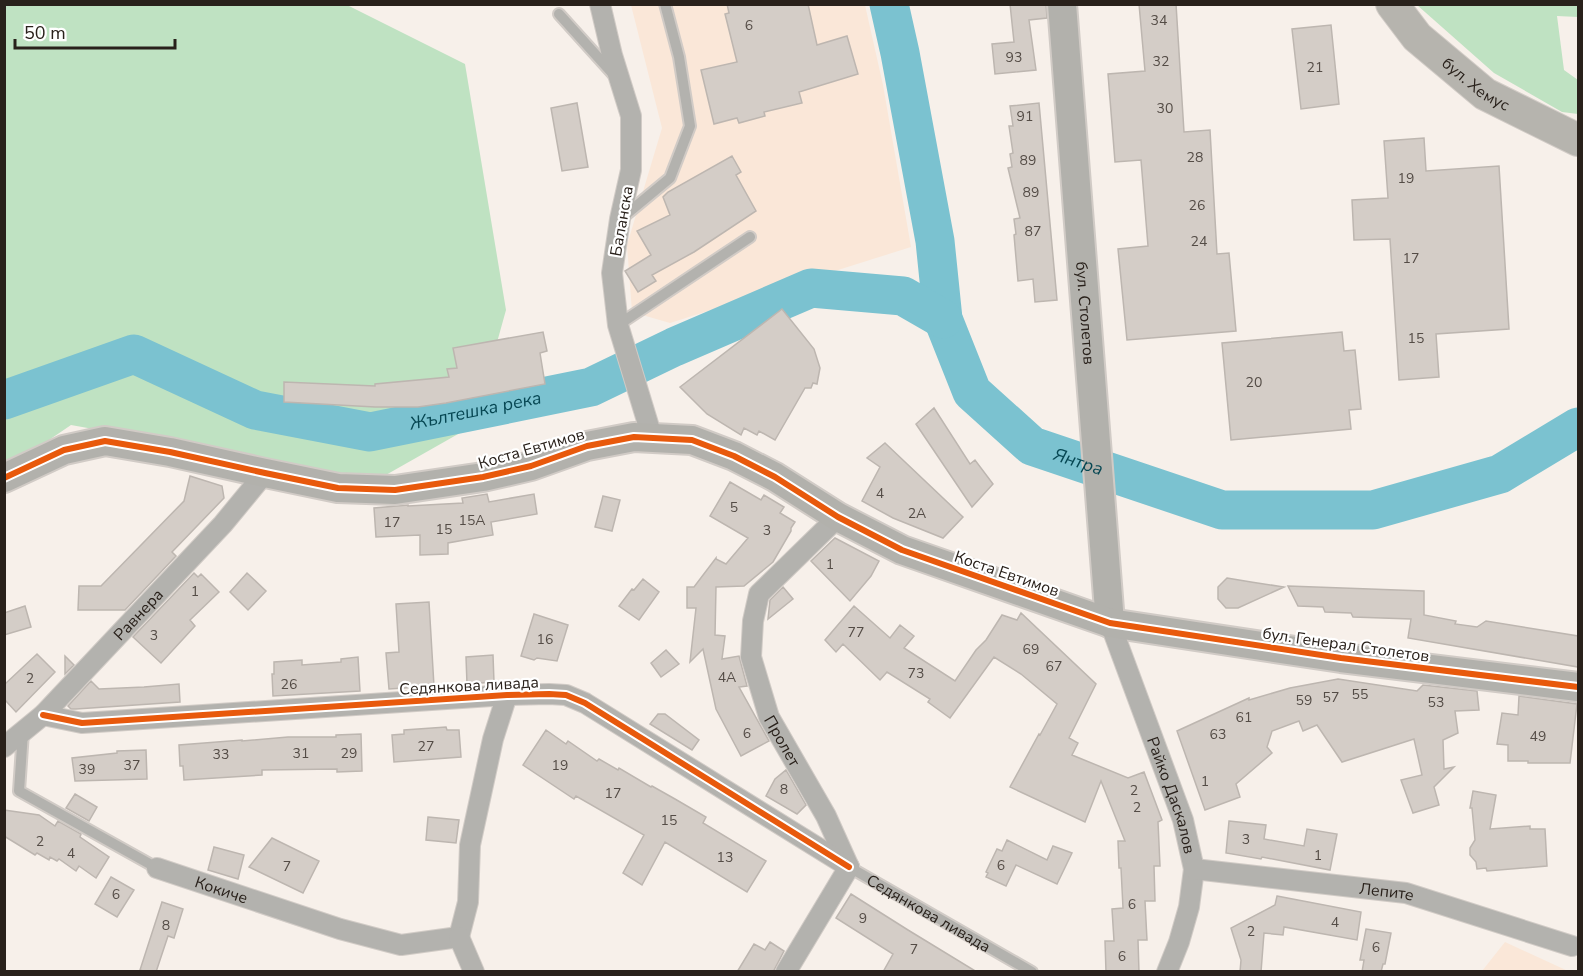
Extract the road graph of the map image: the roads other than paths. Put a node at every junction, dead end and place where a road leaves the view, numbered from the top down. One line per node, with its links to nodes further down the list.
1 (600, 4): 6 (street, Баланска)
2 (665, 4): 8 (lane)
3 (1062, 4): 15 (main road, бул. Столетов)
4 (1392, 4): 7 (main road, бул. Хемус)
5 (559, 14): 6 (lane)
6 (620, 82): 8 (street, Баланска)
7 (1578, 140)
8 (620, 219): 10 (street, Баланска)
9 (750, 237): 10 (lane)
10 (620, 333): 11 (street, Баланска)
11 (652, 437): 12 (main road, Коста Евтимов); 14 (main road, Коста Евтимов)
12 (265, 473): 13 (main road, Коста Евтимов); 18 (street, Равнера)
13 (4, 478)
14 (838, 517): 15 (main road, Коста Евтимов); 21 (street, Пролет)
15 (1110, 623): 16 (main road, бул. Генерал Столетов); 23 (street, Райко Даскалов)
16 (1578, 687)
17 (507, 695): 18 (street, Седянкова ливада); 21 (street, Седянкова ливада); 24 (street)
18 (43, 715): 19 (street, Равнера)
19 (23, 732): 20 (street, Равнера); 22 (lane, Кокиче)
20 (4, 747)
21 (849, 867): 27 (street); 28 (lane, Седянкова ливада)
22 (157, 868): 24 (street, Кокиче)
23 (1194, 869): 25 (street, Лепите); 29 (street, Райко Даскалов)
24 (459, 937): 26 (street)
25 (1575, 940)
26 (474, 972)
27 (786, 972)
28 (1032, 972)
29 (1167, 972)

